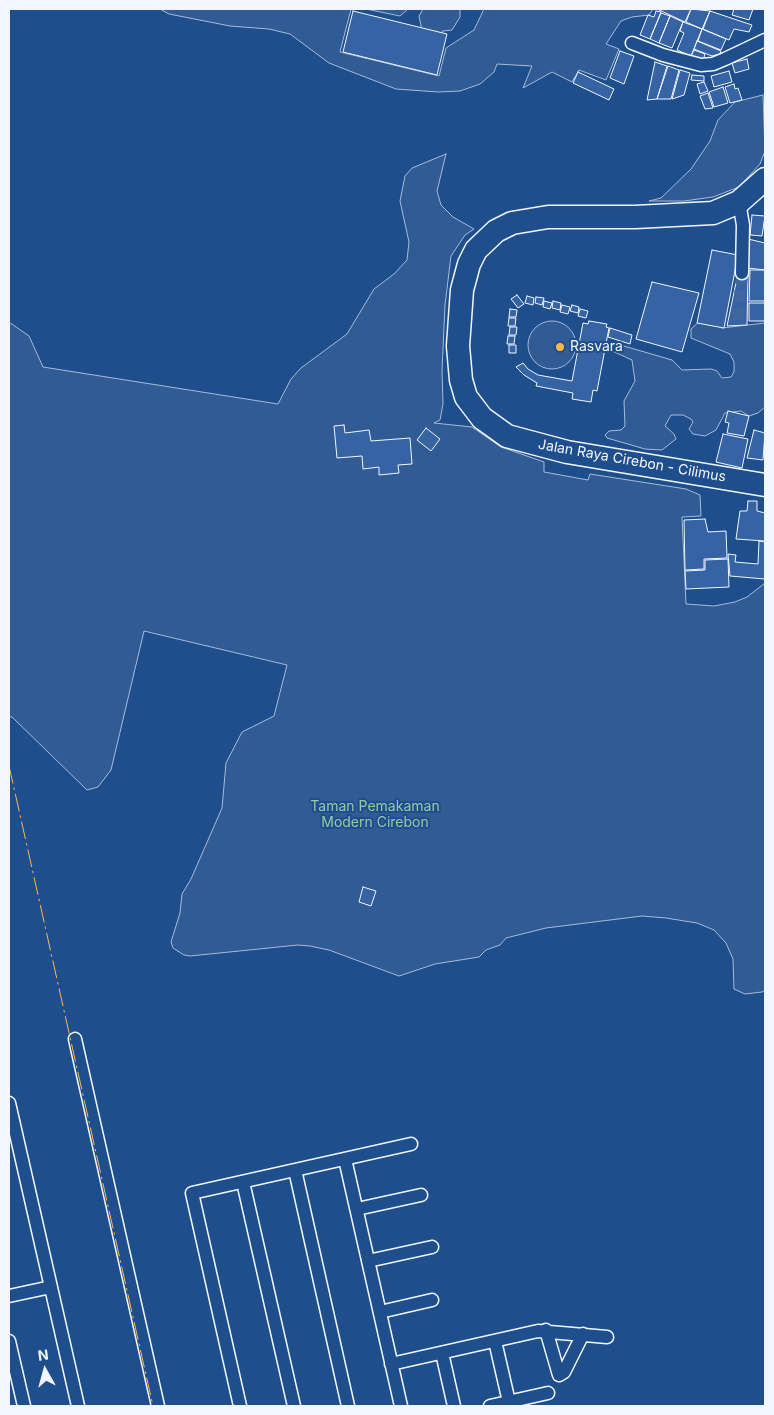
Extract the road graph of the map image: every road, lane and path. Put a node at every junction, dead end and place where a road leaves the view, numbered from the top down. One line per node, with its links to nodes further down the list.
1 (765, 40): 2 (street)
2 (632, 43)
3 (765, 179): 4 (highway, Jalan Raya Cirebon - Cilimus)
4 (739, 202): 5 (street); 6 (highway, Jalan Raya Cirebon - Cilimus)
5 (742, 273)
6 (765, 485)
7 (75, 1039): 32 (street)
8 (9, 1103): 17 (street)
9 (411, 1144): 10 (street)
10 (345, 1159): 11 (street); 14 (street)
11 (295, 1170): 12 (street); 35 (street)
12 (243, 1182): 33 (street); 34 (street)
13 (421, 1195): 14 (street)
14 (356, 1210): 16 (street)
15 (432, 1247): 16 (street)
16 (368, 1261): 20 (street)
17 (51, 1287): 18 (street); 31 (street)
18 (9, 1296)
19 (432, 1300): 20 (street)
20 (380, 1312): 27 (street)
21 (546, 1330): 22 (street); 22 (street); 25 (street)
22 (583, 1334): 23 (street)
23 (607, 1336)
24 (9, 1341): 30 (street)
25 (495, 1341): 26 (street); 29 (street)
26 (442, 1353): 27 (street); 37 (street)
27 (391, 1364): 36 (street)
28 (548, 1393): 29 (street)
29 (508, 1402): 38 (street)
30 (24, 1406)
31 (78, 1406)
32 (158, 1406)
33 (240, 1406)
34 (294, 1406)
35 (348, 1406)
36 (401, 1406)
37 (454, 1406)
38 (490, 1406)

